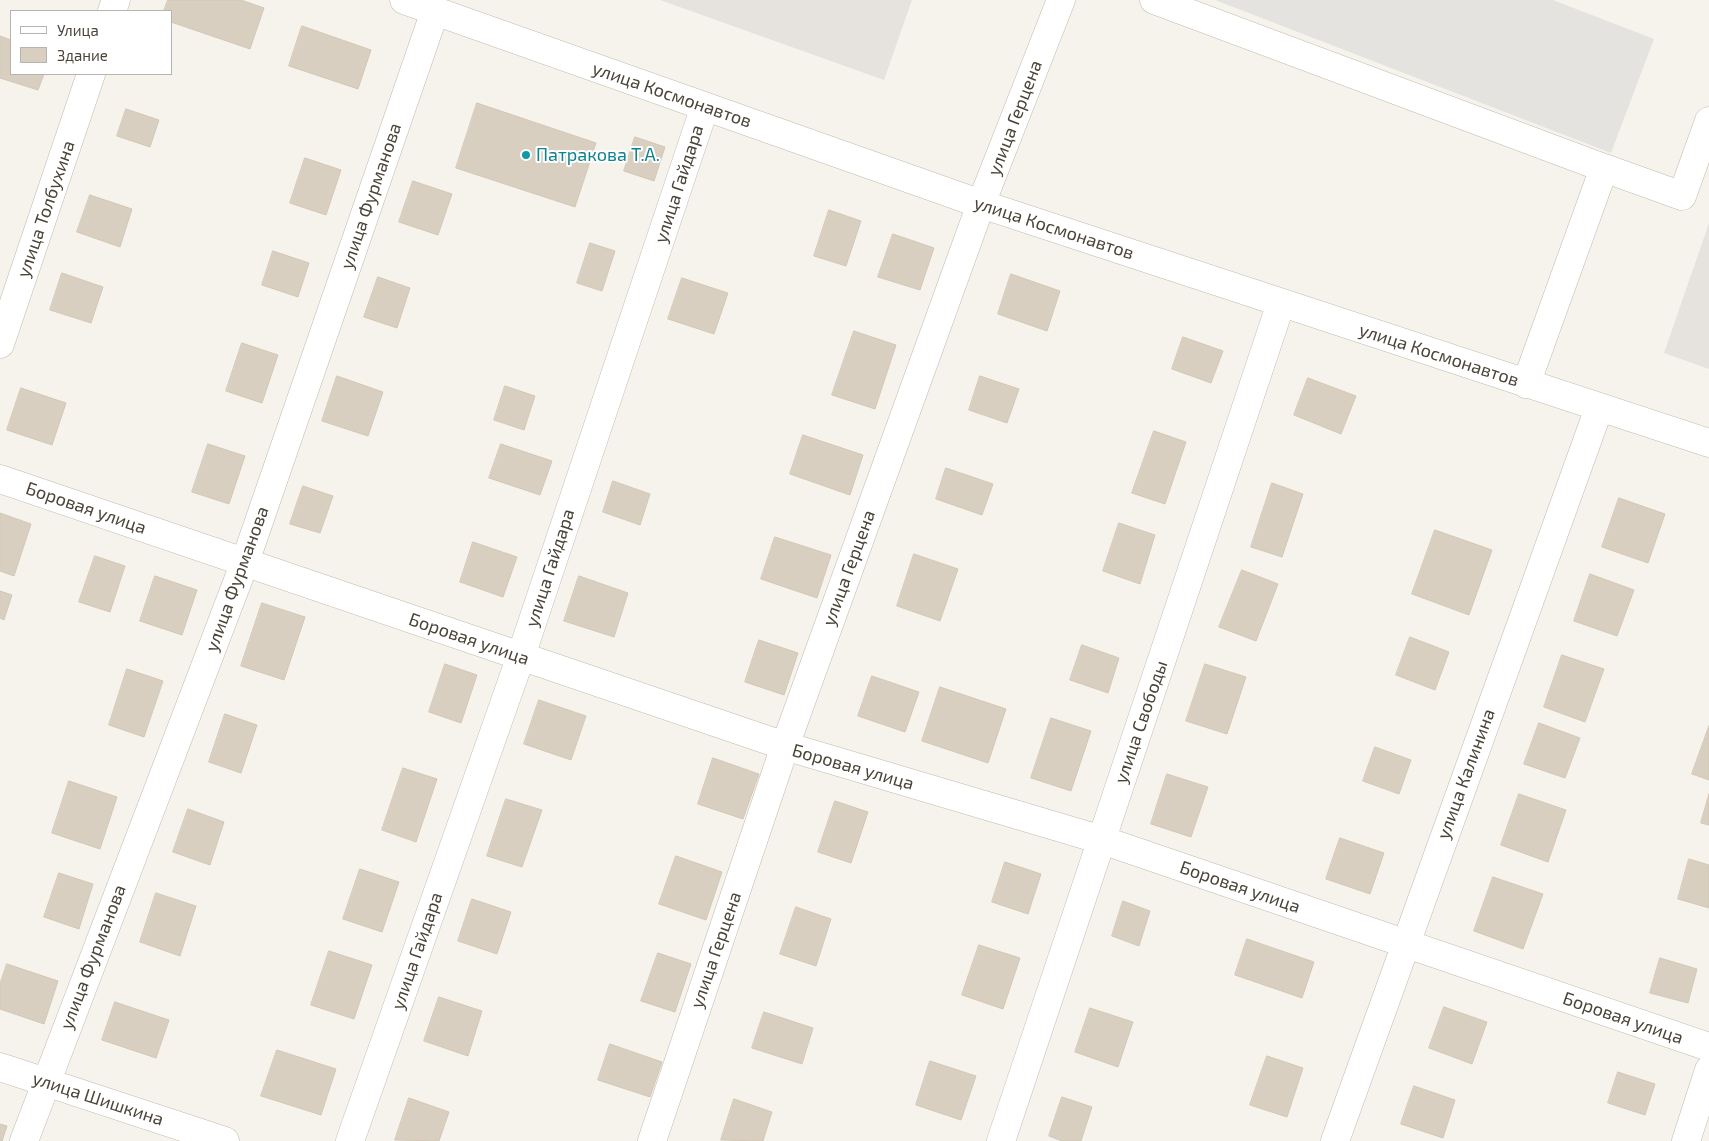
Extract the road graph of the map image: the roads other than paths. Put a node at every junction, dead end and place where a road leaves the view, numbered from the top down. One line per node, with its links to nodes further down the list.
1 (404, 0): 4 (street, улица Космонавтов)
2 (1061, 0): 9 (street, улица Герцена)
3 (1154, 0): 8 (street)
4 (435, 11): 6 (street, улица Космонавтов); 16 (street, улица Фурманова)
5 (91, 75): 11 (street, улица Толбухина)
6 (705, 106): 9 (street, улица Космонавтов); 17 (street, улица Гайдара)
7 (1709, 121): 8 (street)
8 (1604, 168): 12 (street)
9 (981, 204): 10 (street, улица Космонавтов); 18 (street, улица Герцена)
10 (1282, 303): 12 (street, улица Космонавтов); 19 (street, улица Свободы)
11 (0, 344)
12 (1526, 384): 13 (street, улица Космонавтов)
13 (1599, 408): 14 (street, улица Космонавтов); 20 (street, улица Калинина)
14 (1709, 443)
15 (0, 479): 16 (street, Боровая улица)
16 (245, 562): 17 (street, Боровая улица); 24 (street, улица Фурманова)
17 (521, 656): 18 (street, Боровая улица); 27 (street, улица Гайдара)
18 (785, 746): 19 (street, Боровая улица); 28 (street, улица Герцена)
19 (1102, 840): 20 (street, Боровая улица); 29 (street, улица Свободы)
20 (1405, 943): 21 (street, Боровая улица); 30 (street, улица Калинина)
21 (1709, 1047)
22 (0, 1067): 24 (street, улица Шишкина)
23 (1709, 1070): 31 (street)
24 (45, 1082): 25 (street, улица Фурманова); 26 (street, улица Шишкина)
25 (24, 1141)
26 (225, 1141)
27 (350, 1141)
28 (652, 1141)
29 (1000, 1141)
30 (1335, 1141)
31 (1686, 1141)

